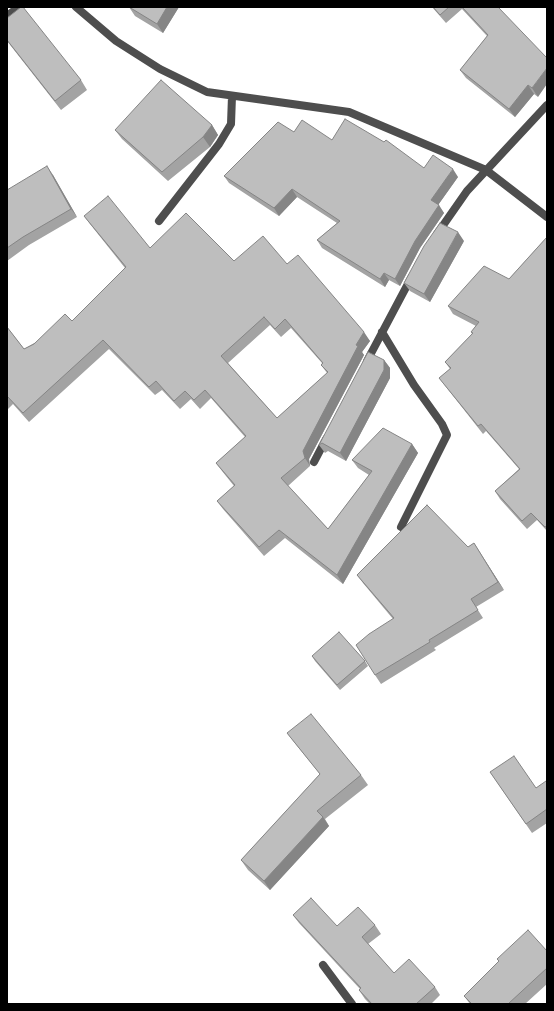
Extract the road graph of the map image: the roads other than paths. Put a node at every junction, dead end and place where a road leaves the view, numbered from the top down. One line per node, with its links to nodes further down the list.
1 (19, 7): 3 (street)
2 (76, 7): 4 (street)
3 (7, 16)
4 (232, 96): 6 (street); 8 (street)
5 (547, 105): 6 (street)
6 (486, 170): 7 (street); 9 (street)
7 (547, 218)
8 (159, 221)
9 (434, 238)
10 (414, 271): 11 (street)
11 (382, 332): 12 (street); 15 (street)
12 (364, 366)
13 (332, 428): 14 (street)
14 (314, 462)
15 (401, 527)
16 (323, 965): 17 (street)
17 (352, 1004)

